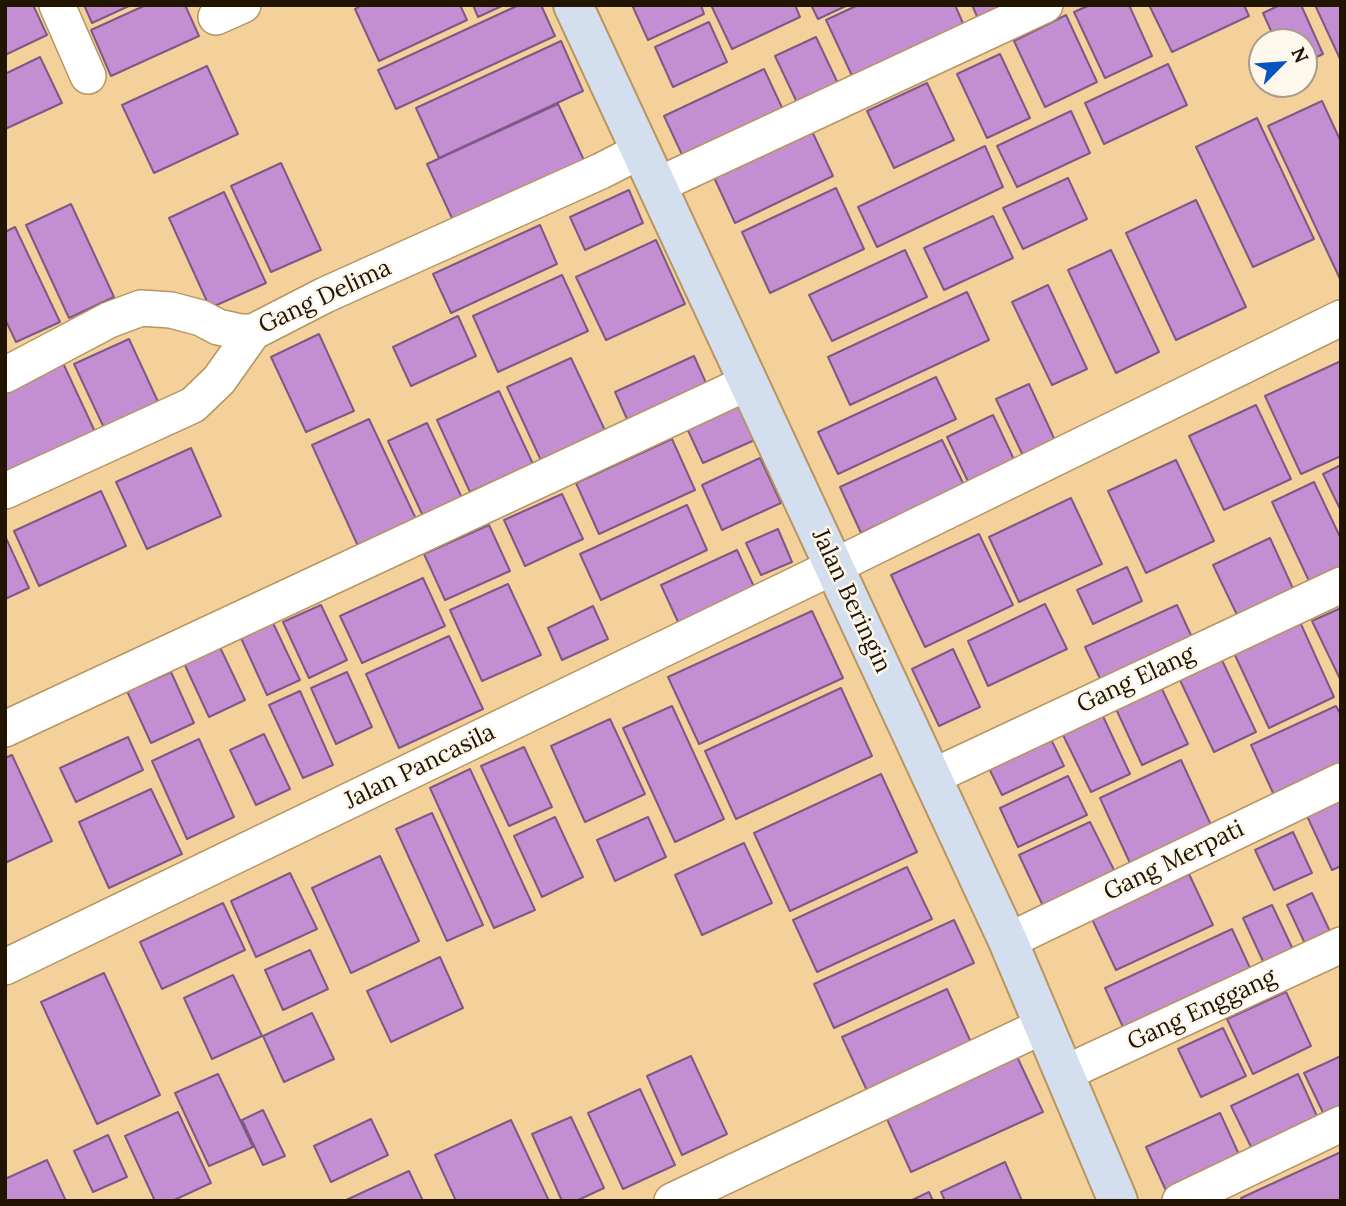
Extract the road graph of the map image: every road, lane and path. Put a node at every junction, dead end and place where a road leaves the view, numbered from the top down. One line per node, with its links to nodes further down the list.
1 (57, 5): 4 (street)
2 (573, 5): 5 (street, Jalan Beringin)
3 (1045, 5): 6 (street)
4 (89, 76)
5 (640, 151): 6 (street, Jalan Beringin); 8 (street, Gang Delima)
6 (656, 186): 10 (street, Jalan Beringin)
7 (1341, 318): 12 (street, Jalan Pancasila)
8 (253, 332): 9 (street, Gang Delima); 11 (street)
9 (5, 375)
10 (749, 383): 12 (street, Jalan Beringin); 14 (street)
11 (5, 491)
12 (835, 566): 15 (street, Jalan Beringin); 19 (street, Jalan Pancasila)
13 (1341, 584): 15 (street, Gang Elang)
14 (5, 729)
15 (932, 777): 17 (street, Jalan Beringin)
16 (1341, 781): 17 (street, Gang Merpati)
17 (1008, 941): 20 (street, Jalan Beringin)
18 (1341, 945): 21 (street, Gang Enggang)
19 (5, 967)
20 (1043, 1026): 21 (street, Jalan Beringin); 23 (street)
21 (1063, 1074): 24 (street, Jalan Beringin)
22 (1341, 1124): 25 (street)
23 (672, 1201)
24 (1118, 1201)
25 (1180, 1201)

